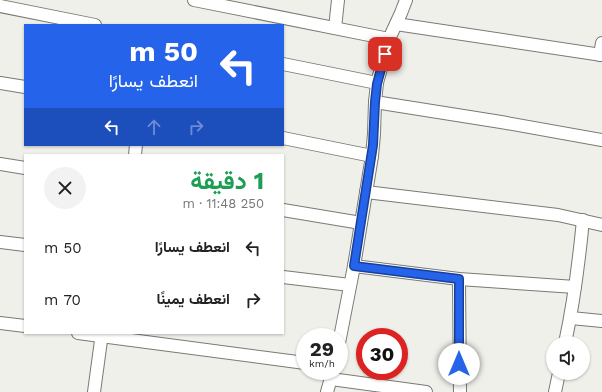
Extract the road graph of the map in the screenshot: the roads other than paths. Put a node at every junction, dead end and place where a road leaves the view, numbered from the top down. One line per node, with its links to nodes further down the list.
1 (194, 0): 4 (street)
2 (338, 0): 8 (street)
3 (406, 0): 7 (street)
4 (244, 5): 8 (street)
5 (0, 6): 6 (street)
6 (90, 24)
7 (396, 24): 9 (street); 10 (street)
8 (335, 28): 9 (street)
9 (389, 39): 13 (street)
10 (601, 51)
11 (284, 64): 13 (street)
12 (0, 82): 14 (street)
13 (377, 84): 15 (street)
14 (24, 87)
15 (375, 102): 17 (street); 18 (street)
16 (284, 138): 18 (street)
17 (602, 140)
18 (372, 156): 21 (street)
19 (0, 164): 20 (street)
20 (24, 168)
21 (366, 192): 23 (street); 24 (street)
22 (284, 210): 24 (street)
23 (583, 220): 25 (street); 32 (street)
24 (361, 223): 28 (street)
25 (602, 225)
26 (0, 242): 27 (street)
27 (24, 245)
28 (354, 266): 30 (street); 31 (street)
29 (284, 277): 31 (street)
30 (459, 279): 32 (street); 47 (street)
31 (350, 285): 37 (street)
32 (575, 287): 33 (street)
33 (570, 318): 34 (street); 39 (street)
34 (602, 321)
35 (0, 323): 36 (street)
36 (24, 326)
37 (342, 328)
38 (102, 334): 40 (street); 44 (street)
39 (566, 336)
40 (296, 362)
41 (348, 378): 46 (street)
42 (331, 380): 45 (street)
43 (558, 380): 48 (street)
44 (94, 392)
45 (327, 392)
46 (423, 392)
47 (460, 392)
48 (555, 392)

